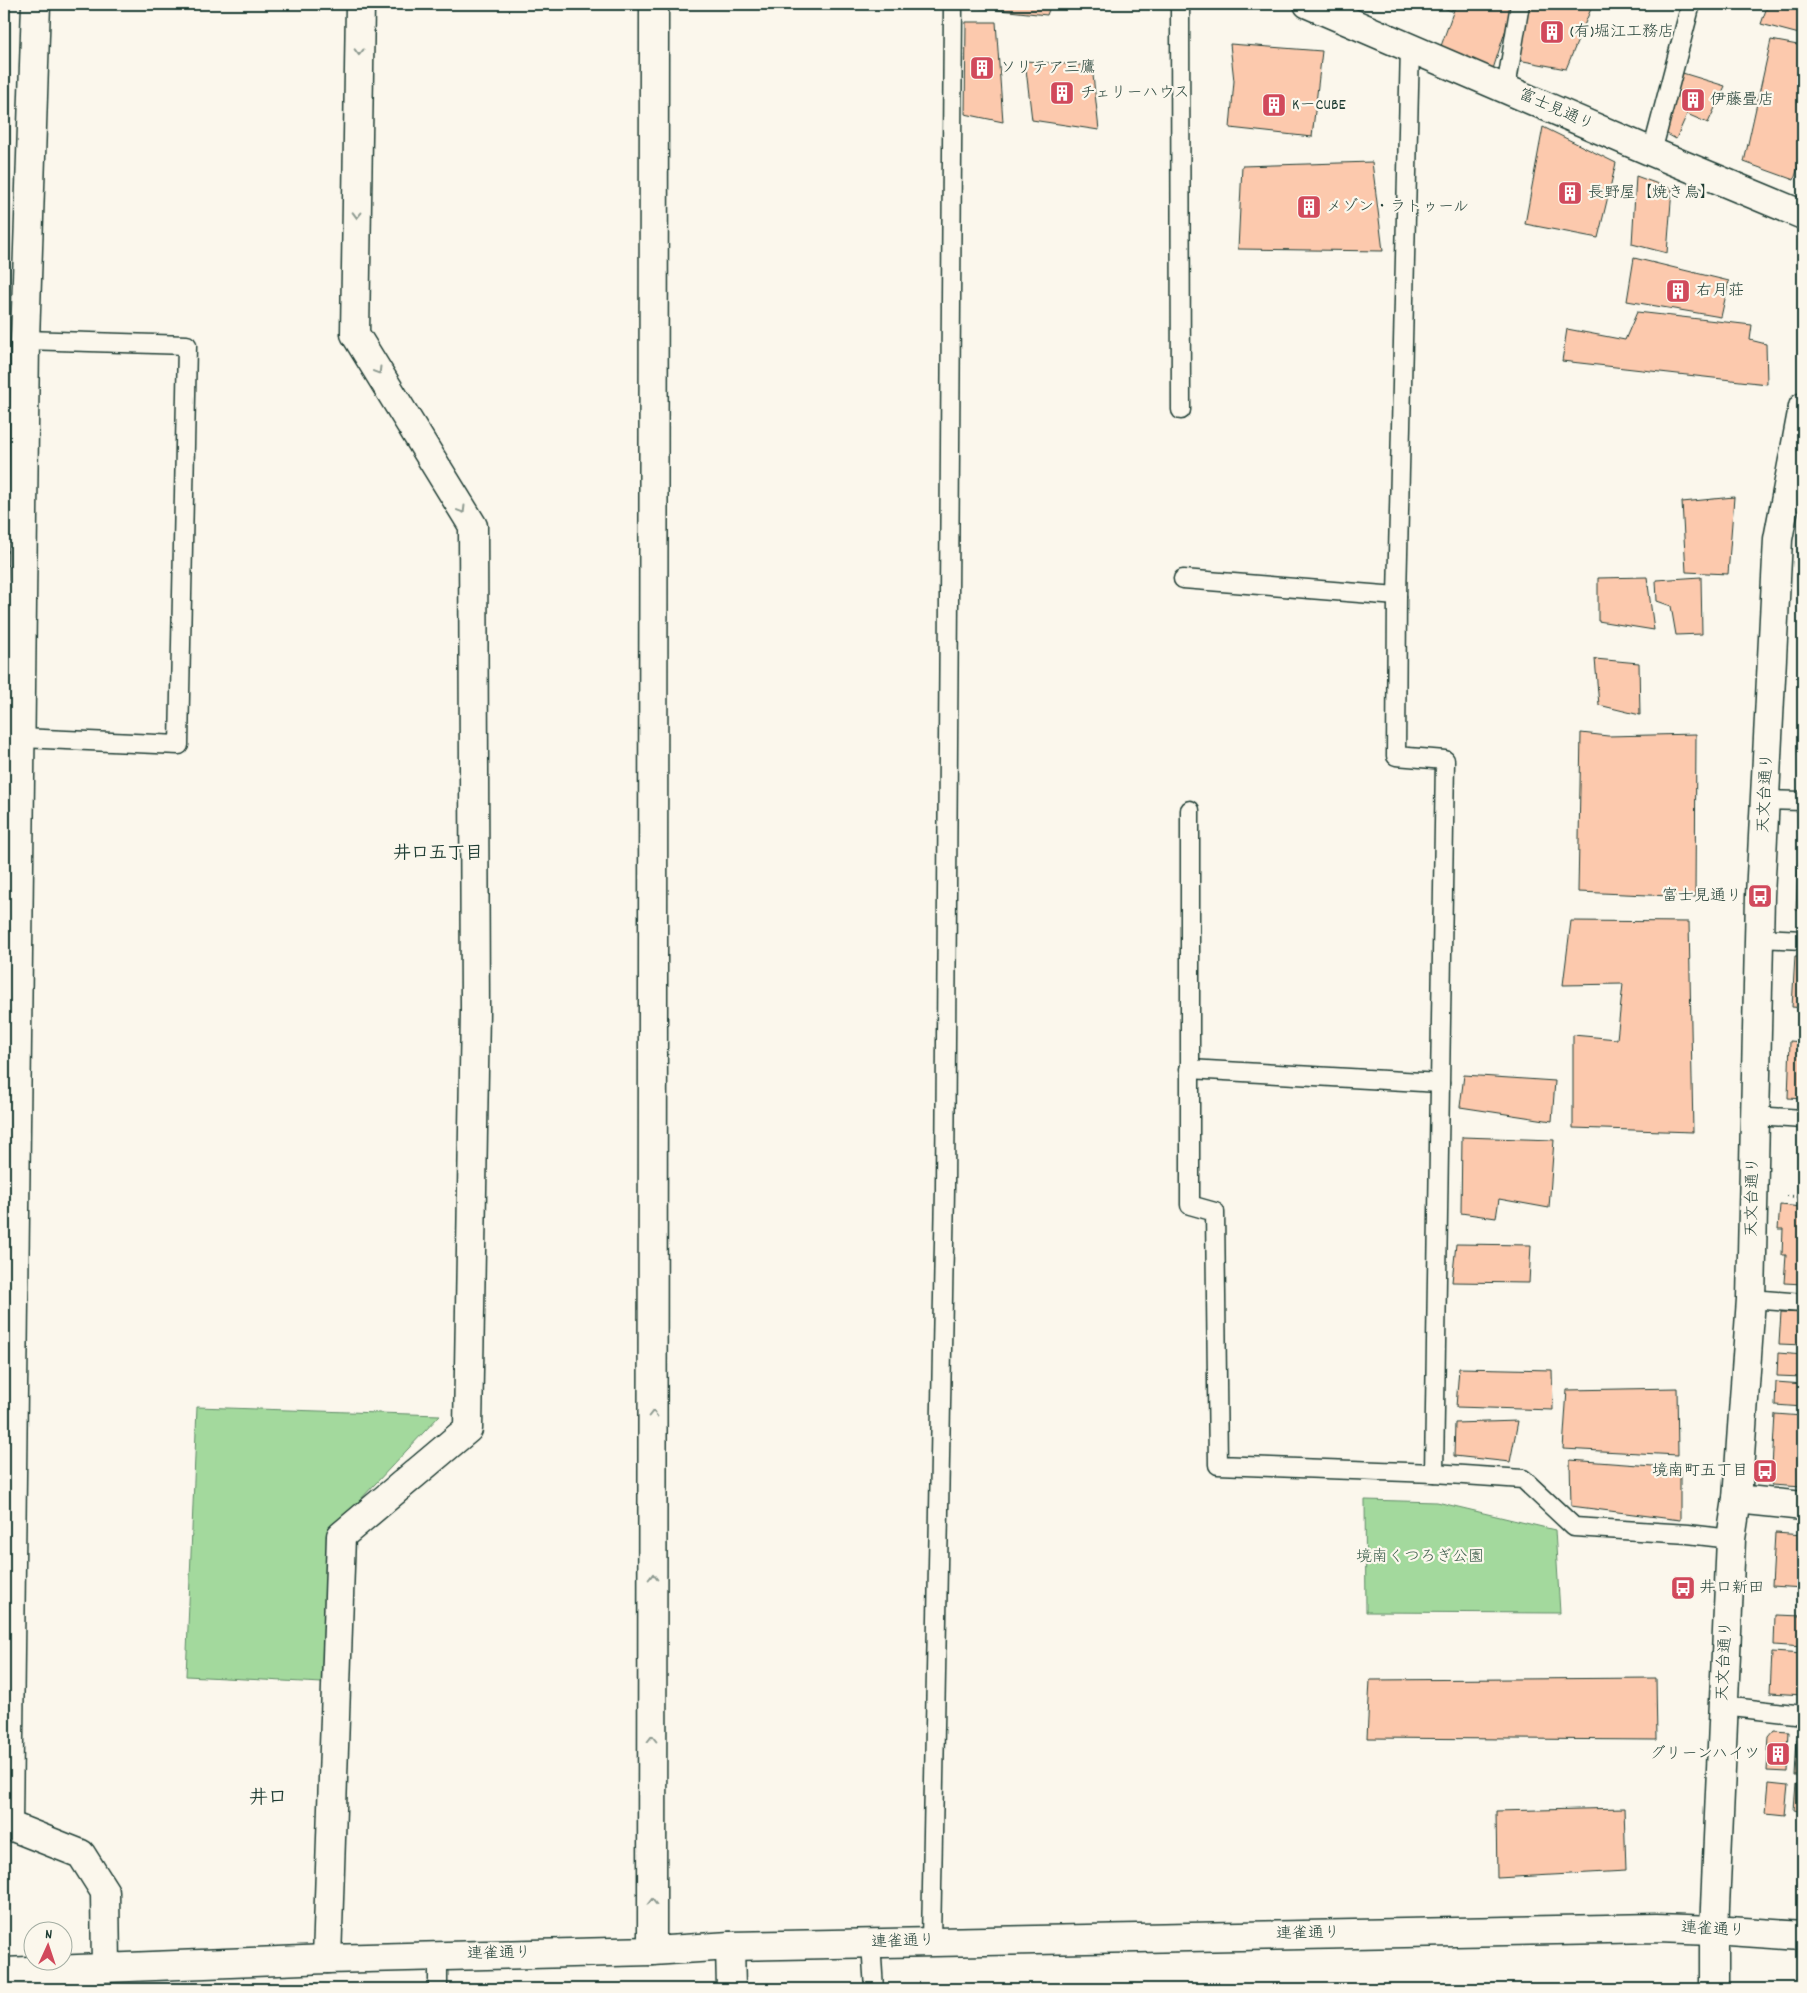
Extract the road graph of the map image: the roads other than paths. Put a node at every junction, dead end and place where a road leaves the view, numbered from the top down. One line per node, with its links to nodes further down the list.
1 (36, 4): 13 (street)
2 (360, 4): 43 (street, one-way to 43)
3 (654, 4): 41 (street, one-way to 3)
4 (953, 4): 38 (lane)
5 (1180, 4): 15 (lane)
6 (1308, 4): 9 (street, 富士見通り)
7 (1520, 4): 10 (lane)
8 (1691, 4): 11 (lane)
9 (1410, 46): 10 (street, 富士見通り); 17 (lane)
10 (1506, 88): 11 (street, 富士見通り)
11 (1652, 152): 12 (street, 富士見通り)
12 (1803, 215)
13 (25, 340): 18 (street); 18 (lane)
14 (1803, 407): 19 (street, 天文台通り)
15 (1181, 410)
16 (1182, 579): 17 (lane)
17 (1397, 596): 25 (lane)
18 (22, 738): 44 (street)
19 (1766, 800): 20 (lane); 22 (street, 天文台通り)
20 (1803, 801)
21 (1190, 810): 24 (lane)
22 (1759, 938): 23 (lane); 26 (street, 天文台通り)
23 (1803, 940)
24 (1189, 1068): 25 (lane); 30 (lane)
25 (1440, 1083): 30 (lane)
26 (1755, 1116): 27 (lane); 28 (street, 天文台通り)
27 (1803, 1118)
28 (1751, 1299): 29 (lane); 31 (street, 天文台通り)
29 (1803, 1304)
30 (1434, 1473): 33 (lane)
31 (1736, 1499): 32 (street); 33 (street, 天文台通り)
32 (1803, 1506)
33 (1731, 1539): 34 (street, 天文台通り)
34 (1723, 1706): 35 (lane); 36 (street, 天文台通り)
35 (1803, 1715)
36 (1714, 1930): 37 (street, 連雀通り); 38 (street, 連雀通り); 50 (street, 天文台通り)
37 (1803, 1936)
38 (930, 1941): 39 (street, 連雀通り)
39 (871, 1942): 40 (street, 連雀通り); 49 (lane)
40 (730, 1946): 41 (street, 連雀通り); 48 (street)
41 (652, 1950): 42 (street, 連雀通り)
42 (438, 1956): 43 (street, 連雀通り); 47 (lane)
43 (327, 1958): 44 (street, 連雀通り)
44 (106, 1968): 46 (street, 連雀通り)
45 (4, 1972): 46 (street, 連雀通り)
46 (47, 1980)
47 (438, 1989)
48 (731, 1989)
49 (874, 1989)
50 (1714, 1989)

